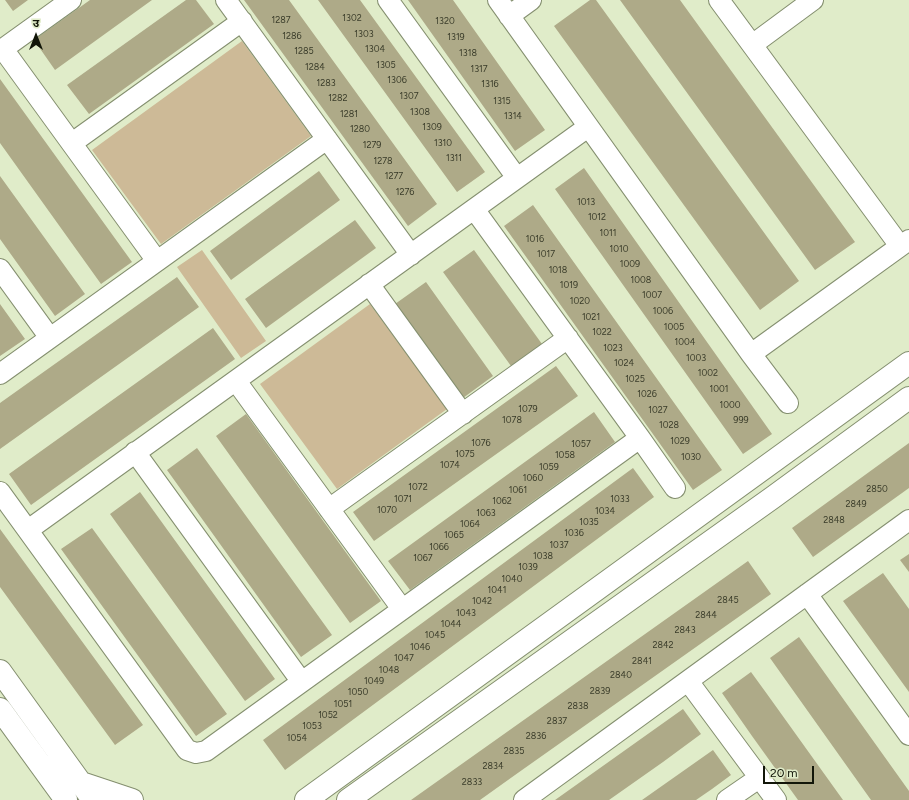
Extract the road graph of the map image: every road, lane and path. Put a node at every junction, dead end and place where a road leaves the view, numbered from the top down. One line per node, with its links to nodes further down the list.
1 (71, 0): 11 (street)
2 (226, 0): 9 (street)
3 (388, 0): 15 (street)
4 (498, 0): 8 (street)
5 (531, 0): 8 (street)
6 (719, 0): 10 (street)
7 (813, 0): 10 (street)
8 (509, 16): 12 (street)
9 (242, 21): 13 (street); 14 (street)
10 (752, 45): 17 (street)
11 (2, 50): 14 (street)
12 (588, 127): 15 (street); 24 (street)
13 (327, 139): 18 (street); 19 (street)
14 (72, 143): 19 (street)
15 (517, 178): 16 (street)
16 (474, 209): 18 (street); 23 (street)
17 (904, 243): 24 (street)
18 (411, 255): 21 (street)
19 (157, 261): 22 (street)
20 (0, 269): 22 (street)
21 (369, 284): 27 (street); 30 (street)
22 (50, 338): 26 (street)
23 (568, 338): 30 (street); 31 (street)
24 (751, 354): 29 (street)
25 (909, 363): 49 (main road)
26 (0, 374)
27 (236, 381): 32 (street); 35 (street)
28 (909, 398): 50 (main road)
29 (788, 402)
30 (463, 414): 35 (street)
31 (640, 438): 33 (street); 39 (street)
32 (135, 452): 37 (street); 41 (street)
33 (675, 488)
34 (0, 492): 37 (street)
35 (329, 509): 39 (street)
36 (909, 520): 38 (street)
37 (28, 530): 41 (street)
38 (807, 594): 42 (street); 44 (street)
39 (402, 609): 41 (street)
40 (0, 671): 46 (main road)
41 (301, 681)
42 (688, 681): 45 (street); 51 (street)
43 (0, 709): 47 (main road)
44 (909, 735)
45 (759, 778): 52 (street); 53 (street)
46 (87, 791): 48 (main road)
47 (66, 800)
48 (132, 800)
49 (306, 800)
50 (348, 800)
51 (524, 800)
52 (727, 800)
53 (776, 800)

